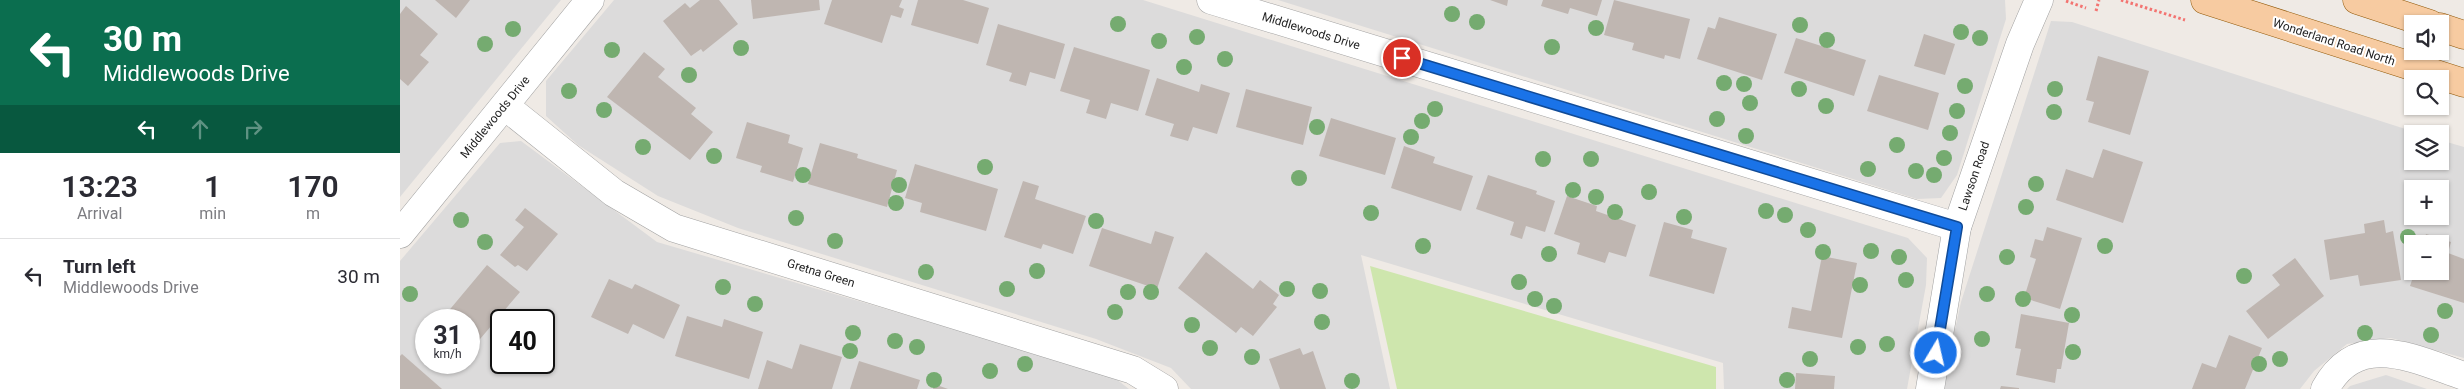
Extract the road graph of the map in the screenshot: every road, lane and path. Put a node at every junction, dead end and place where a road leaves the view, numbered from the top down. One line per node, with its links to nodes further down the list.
1 (590, 0): 14 (street, Middlewoods Drive)
2 (1210, 0): 15 (street, Middlewoods Drive)
3 (2039, 0): 15 (street, Lawson Road)
4 (2062, 0): 8 (path)
5 (2099, 0): 9 (path)
6 (2205, 0): 13 (main road, Wonderland Road North)
7 (2357, 0): 10 (main road)
8 (2086, 8)
9 (2096, 11)
10 (2404, 15)
11 (2449, 30): 12 (main road)
12 (2464, 35)
13 (2464, 83)
14 (505, 106): 16 (street, Middlewoods Drive); 18 (street, Gretna Green)
15 (1957, 227): 19 (street, Lawson Road)
16 (400, 234)
17 (2464, 376): 20 (street)
18 (1164, 389)
19 (1930, 389)
20 (2325, 389)

